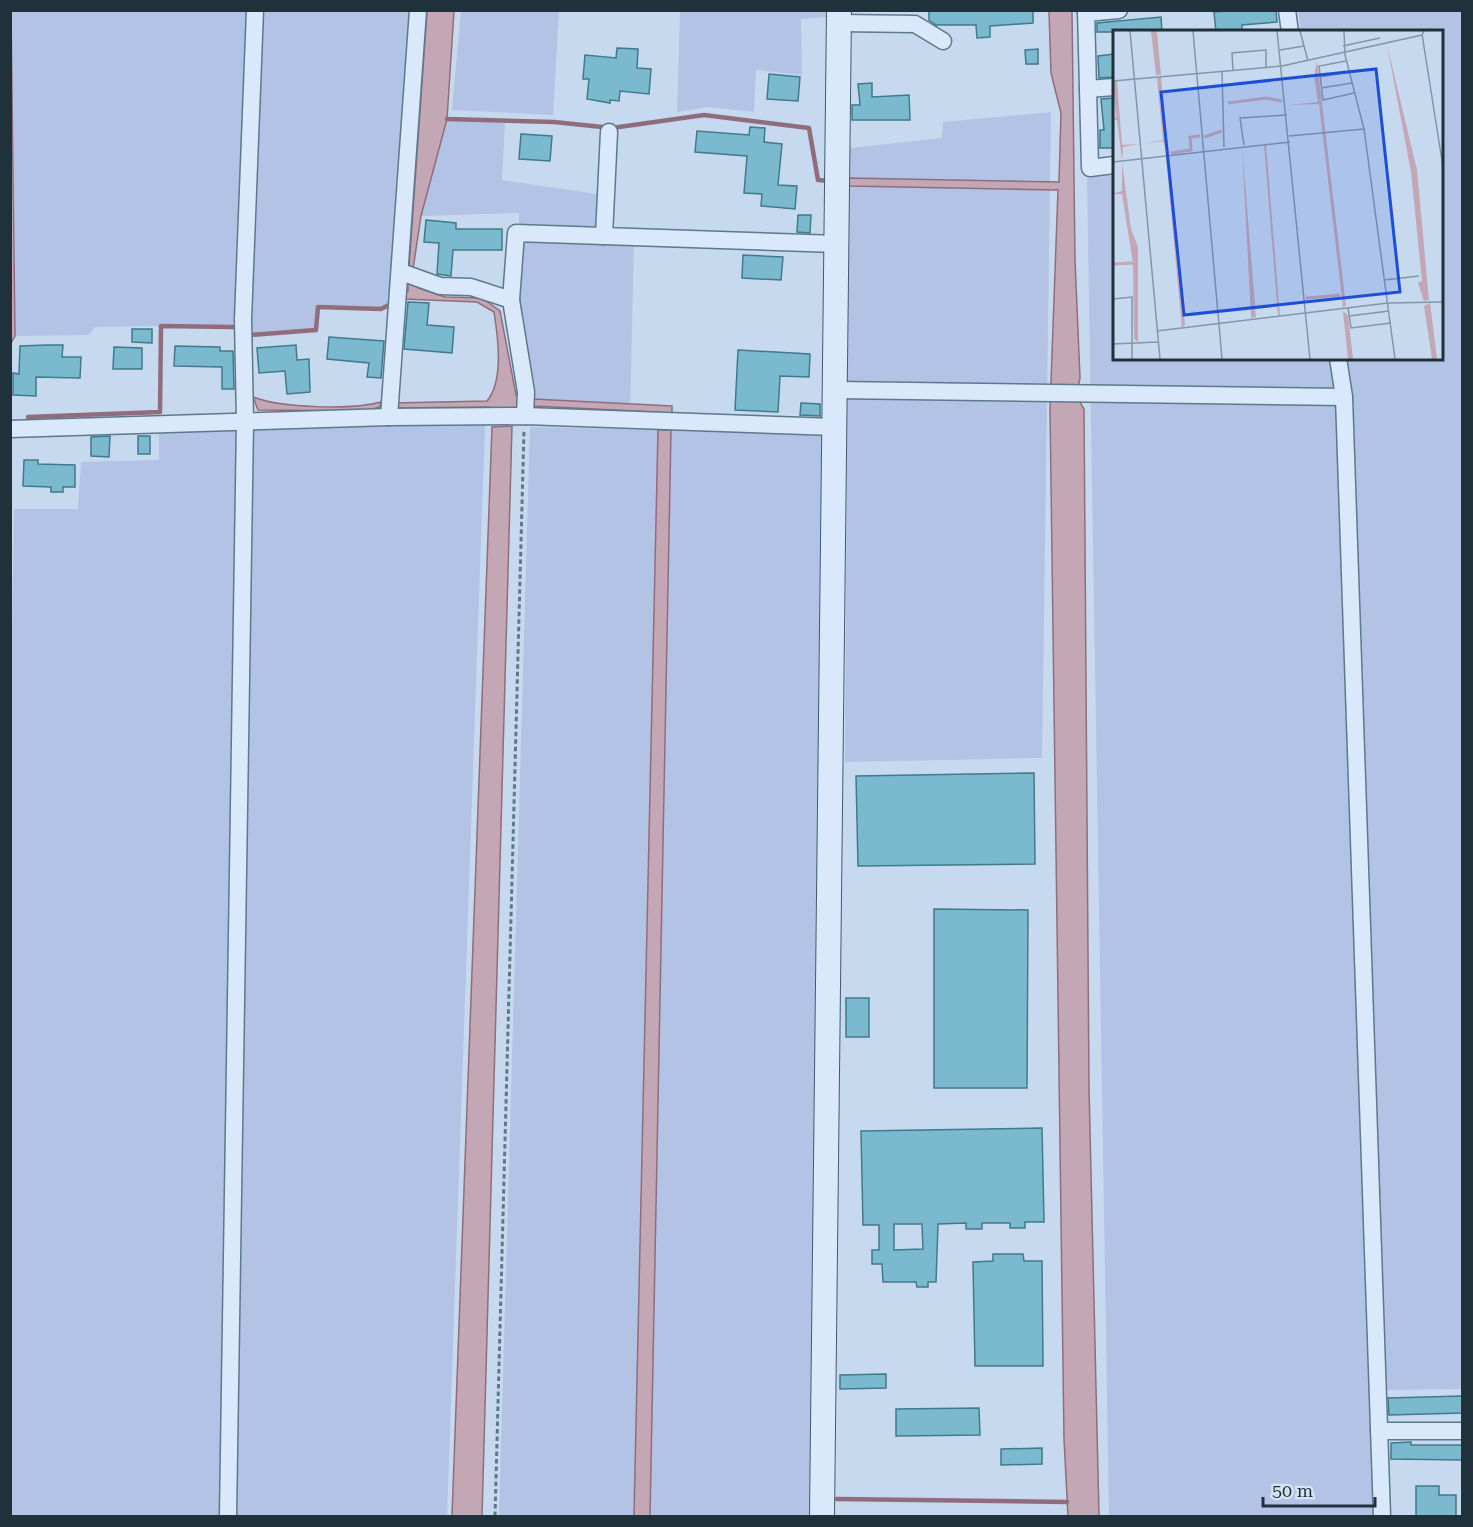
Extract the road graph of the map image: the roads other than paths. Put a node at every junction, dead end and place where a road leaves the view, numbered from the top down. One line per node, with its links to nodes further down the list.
1 (255, 10): 22 (street)
2 (418, 10): 15 (street)
3 (1119, 10): 5 (street)
4 (1287, 10): 7 (street)
5 (1086, 12): 10 (street)
6 (839, 16): 8 (street); 14 (street)
7 (1290, 30)
8 (943, 41)
9 (1113, 87): 10 (street)
10 (1088, 89): 12 (street)
11 (609, 132): 13 (street)
12 (1113, 165)
13 (604, 236): 14 (street); 16 (street)
14 (837, 244): 18 (street)
15 (401, 272): 16 (street); 21 (street)
16 (511, 300): 20 (street)
17 (1338, 360): 19 (street)
18 (837, 390): 19 (street); 23 (street)
19 (1344, 397): 25 (street)
20 (525, 416): 21 (street); 23 (street)
21 (388, 417): 22 (street)
22 (245, 421): 24 (street); 27 (street)
23 (835, 427): 28 (street)
24 (10, 429)
25 (1379, 1431): 26 (street); 29 (street)
26 (1462, 1431)
27 (228, 1516)
28 (822, 1516)
29 (1382, 1516)

